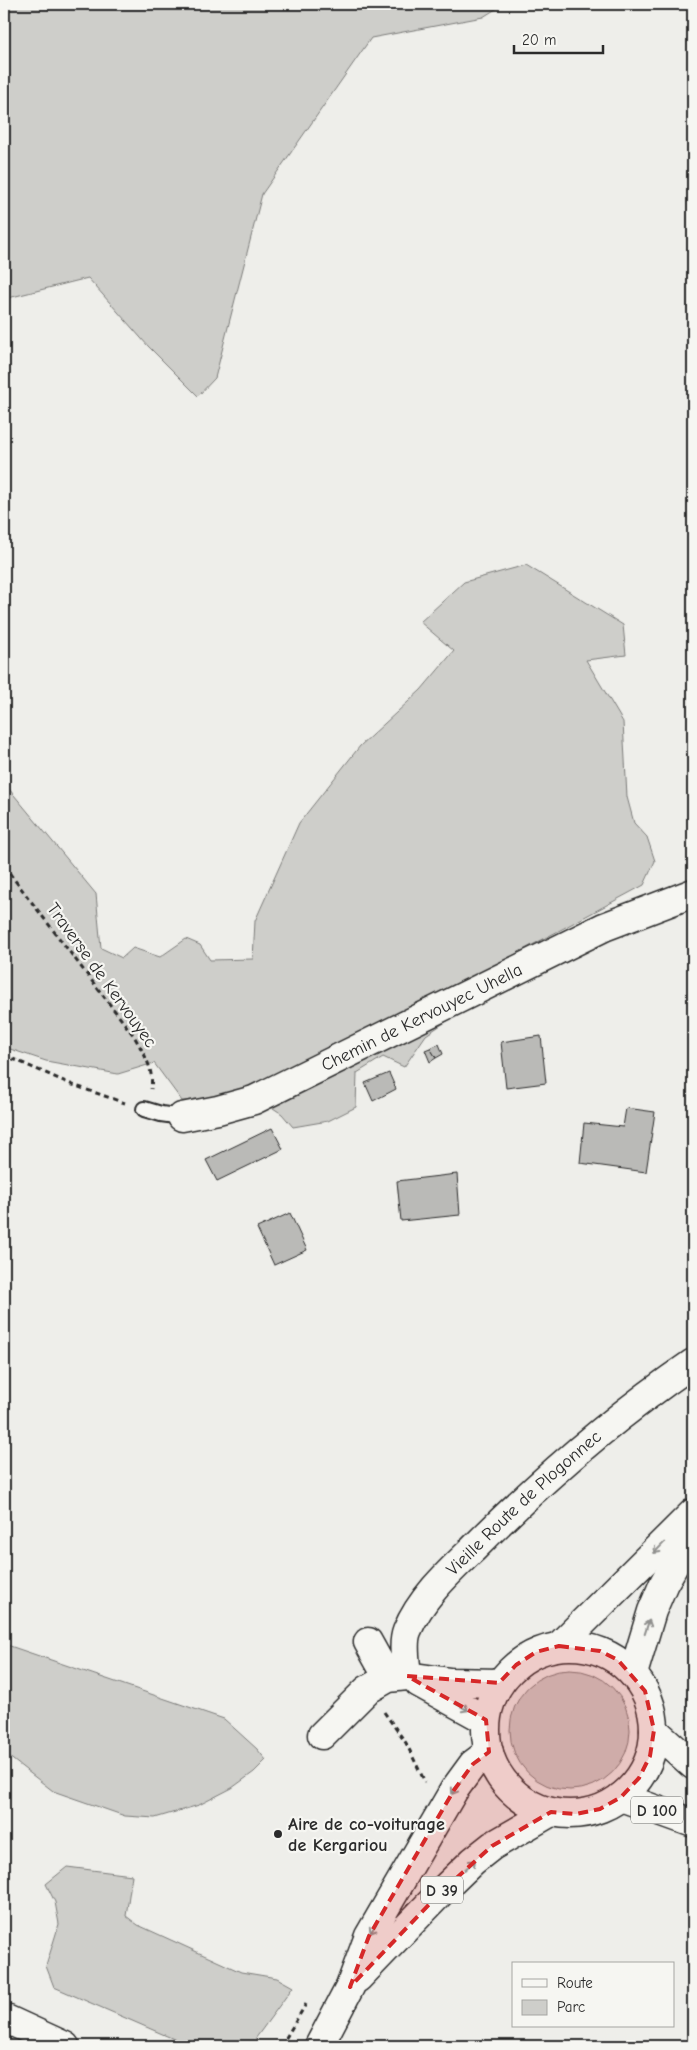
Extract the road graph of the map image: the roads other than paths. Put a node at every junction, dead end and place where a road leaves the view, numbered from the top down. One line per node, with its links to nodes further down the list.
1 (693, 893): 3 (main road, Chemin de Kervouyec Uhella)
2 (144, 1108): 3 (lane, Chemin de Kervouyec Uhella)
3 (182, 1117)
4 (693, 1364): 10 (main road, Vieille Route de Plogonnec)
5 (693, 1513): 8 (main road, one-way to 8)
6 (693, 1532): 9 (main road, one-way to 6)
7 (368, 1642): 10 (main road)
8 (560, 1646): 9 (main road); 11 (main road)
9 (633, 1674): 13 (main road)
10 (387, 1681): 11 (main road); 12 (main road, one-way to 12); 14 (main road)
11 (499, 1683): 12 (main road)
12 (486, 1720): 15 (main road)
13 (654, 1730): 16 (main road); 17 (main road)
14 (322, 1735)
15 (489, 1752): 18 (main road); 20 (main road, D 39, one-way to 20)
16 (693, 1765)
17 (621, 1797): 18 (main road); 19 (main road, D 100)
18 (551, 1812): 20 (main road, D 39, one-way to 18)
19 (693, 1823)
20 (350, 1987): 22 (main road, D 39)
21 (4, 2018): 23 (main road)
22 (322, 2039)
23 (65, 2046)

